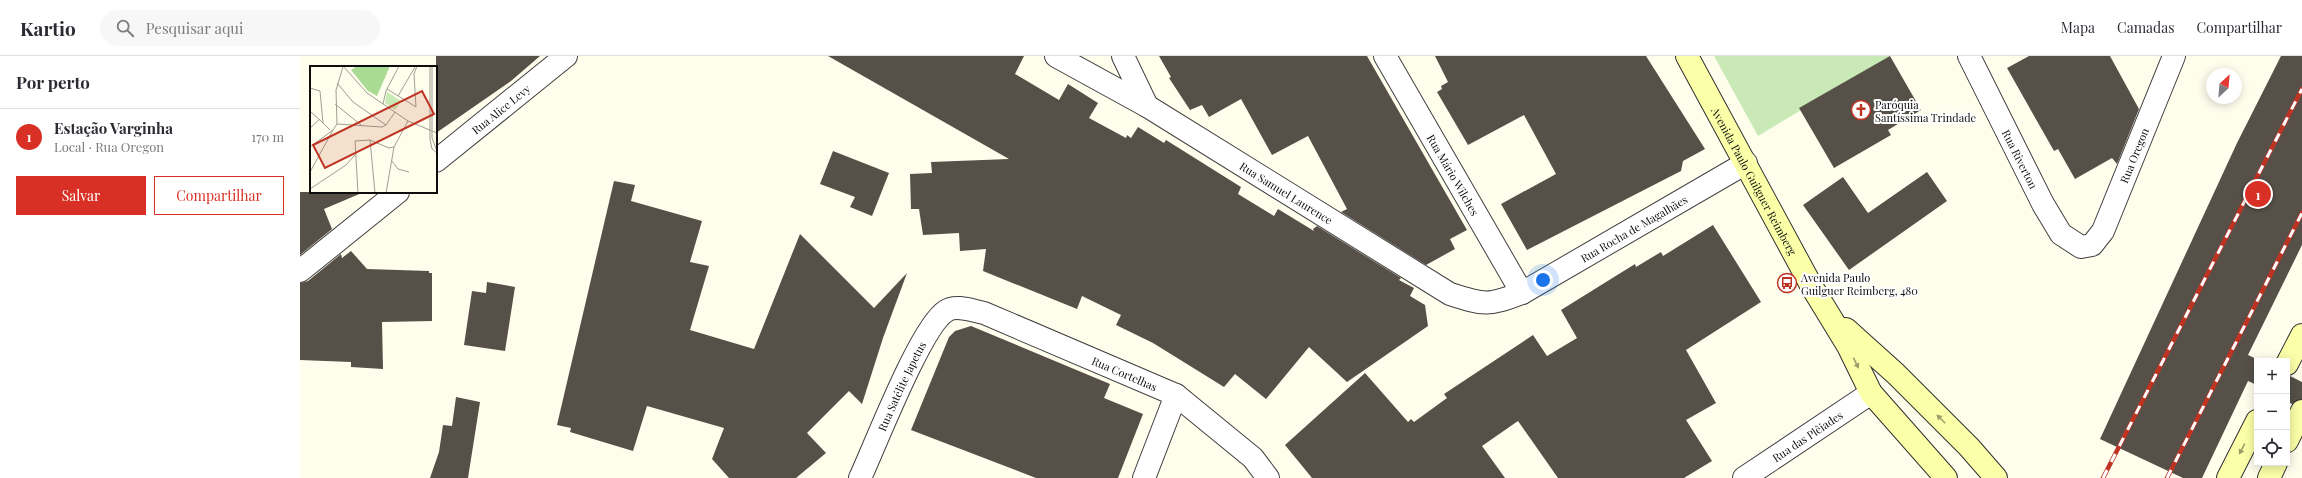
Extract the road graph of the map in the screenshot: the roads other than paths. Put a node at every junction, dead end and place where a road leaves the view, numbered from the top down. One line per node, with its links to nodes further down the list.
1 (566, 56): 9 (street, Rua Alice Levy)
2 (1056, 56): 8 (street, Rua Samuel Laurence)
3 (1123, 56): 8 (street)
4 (1385, 56): 14 (street, Rua Mário Wilches)
5 (1687, 56): 10 (main road, Avenida Paulo Guilguer Reimberg)
6 (1969, 56): 12 (street, Rua Riverton)
7 (2174, 56): 12 (street, Rua Oregon)
8 (1147, 106): 14 (street, Rua Samuel Laurence)
9 (437, 160)
10 (1746, 163): 14 (street, Rua Rocha de Magalhães); 15 (main road, Avenida Paulo Guilguer Reimberg)
11 (397, 193): 13 (street)
12 (2085, 246)
13 (300, 271)
14 (1522, 293)
15 (1823, 305): 19 (main road, Avenida Paulo Guilguer Reimberg); 20 (main road, Avenida Paulo Guilguer Reimberg, one-way to 20)
16 (958, 308): 21 (street, Rua Cortelhas); 27 (street, Rua Satélite Japetus)
17 (2302, 335): 18 (main road)
18 (2290, 358)
19 (1896, 374): 20 (main road); 31 (main road, Avenida Paulo Guilguer Reimberg, one-way to 19)
20 (1871, 393): 26 (main road, Avenida Paulo Guilguer Reimberg); 30 (street, Rua das Plêiades)
21 (1176, 396): 28 (street); 29 (street, Rua Cortelhas)
22 (2302, 411): 24 (main road)
23 (2254, 427): 32 (main road, one-way to 32)
24 (2290, 435)
25 (2275, 466): 33 (main road)
26 (1942, 474)
27 (860, 478)
28 (1144, 478)
29 (1268, 478)
30 (1744, 478)
31 (1996, 478)
32 (2228, 478)
33 (2269, 478)

